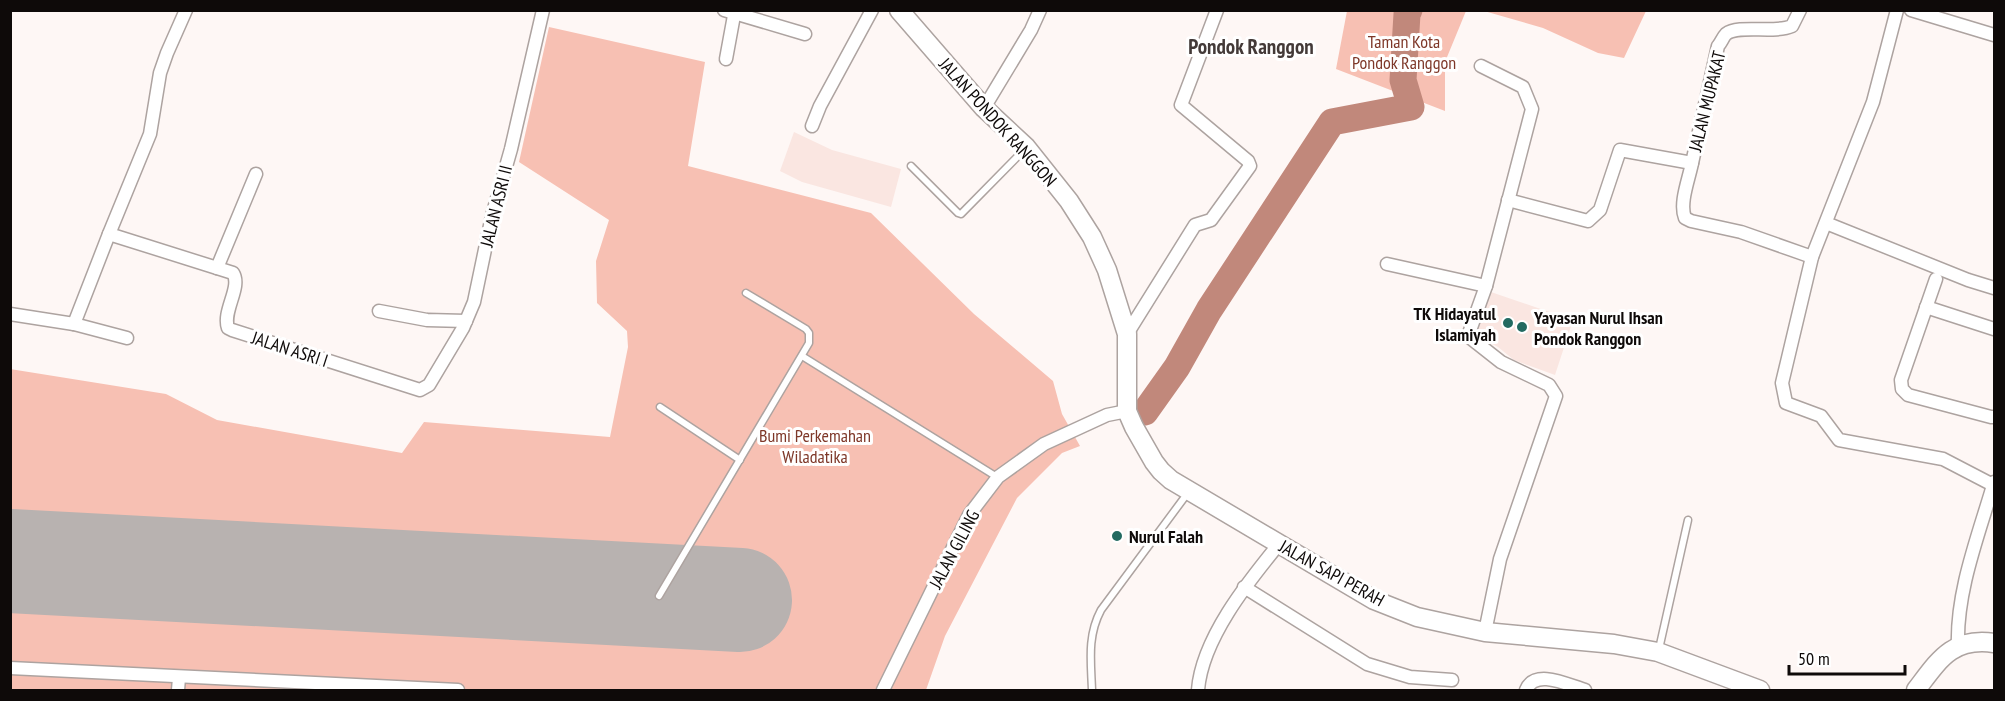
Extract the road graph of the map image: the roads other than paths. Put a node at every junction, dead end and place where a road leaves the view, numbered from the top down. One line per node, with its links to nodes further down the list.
1 (186, 10): 23 (street)
2 (543, 10): 34 (street, JALAN ASRI II)
3 (872, 10): 16 (street)
4 (899, 10): 15 (street, JALAN PONDOK RANGGON)
5 (1040, 10): 15 (street)
6 (1800, 10): 18 (street, JALAN MUPAKAT)
7 (1897, 10): 22 (street)
8 (1216, 11): 37 (street)
9 (730, 12): 11 (street); 13 (street)
10 (1920, 12): 12 (street)
11 (805, 34)
12 (1995, 35)
13 (726, 59)
14 (1481, 66): 21 (street)
15 (984, 108): 17 (street, JALAN PONDOK RANGGON)
16 (812, 126)
17 (1026, 147): 19 (lane); 37 (street, JALAN PONDOK RANGGON)
18 (1692, 163): 21 (street, JALAN MUPAKAT); 24 (street)
19 (911, 166)
20 (256, 174): 26 (street)
21 (1508, 200): 28 (street)
22 (1826, 223): 24 (street); 29 (street)
23 (109, 234): 26 (street, JALAN ASRI I); 35 (street)
24 (1812, 257): 46 (street)
25 (1387, 264): 28 (street)
26 (217, 268): 40 (street, JALAN ASRI I)
27 (1936, 279): 31 (street)
28 (1486, 286): 52 (street)
29 (1995, 288)
30 (746, 293): 39 (lane)
31 (1926, 307): 36 (street); 43 (street)
32 (379, 311): 34 (street)
33 (10, 314): 35 (street)
34 (466, 321): 40 (street, JALAN ASRI II)
35 (74, 324): 38 (street)
36 (1995, 329)
37 (1127, 334): 42 (street, JALAN PONDOK RANGGON)
38 (127, 338)
39 (802, 356): 44 (lane); 45 (lane)
40 (423, 390)
41 (660, 407): 44 (lane)
42 (1127, 411): 45 (street, JALAN GILING); 47 (street, JALAN SAPI PERAH)
43 (1995, 417)
44 (740, 460): 51 (lane)
45 (998, 477): 60 (street, JALAN GILING)
46 (1994, 484): 54 (street)
47 (1189, 492): 49 (street, JALAN SAPI PERAH); 61 (lane)
48 (1688, 520): 55 (lane)
49 (1279, 544): 50 (street); 52 (street, JALAN SAPI PERAH)
50 (1244, 587): 57 (street); 62 (street)
51 (659, 596)
52 (1485, 632): 55 (street, JALAN SAPI PERAH)
53 (1995, 643): 54 (street)
54 (1958, 646): 66 (street)
55 (1658, 652): 65 (street, JALAN SAPI PERAH)
56 (10, 668): 58 (street)
57 (1452, 680)
58 (179, 684): 59 (street)
59 (458, 690)
60 (883, 690)
61 (1092, 690)
62 (1198, 690)
63 (1526, 690): 64 (street)
64 (1585, 690)
65 (1760, 690)
66 (1916, 690)

